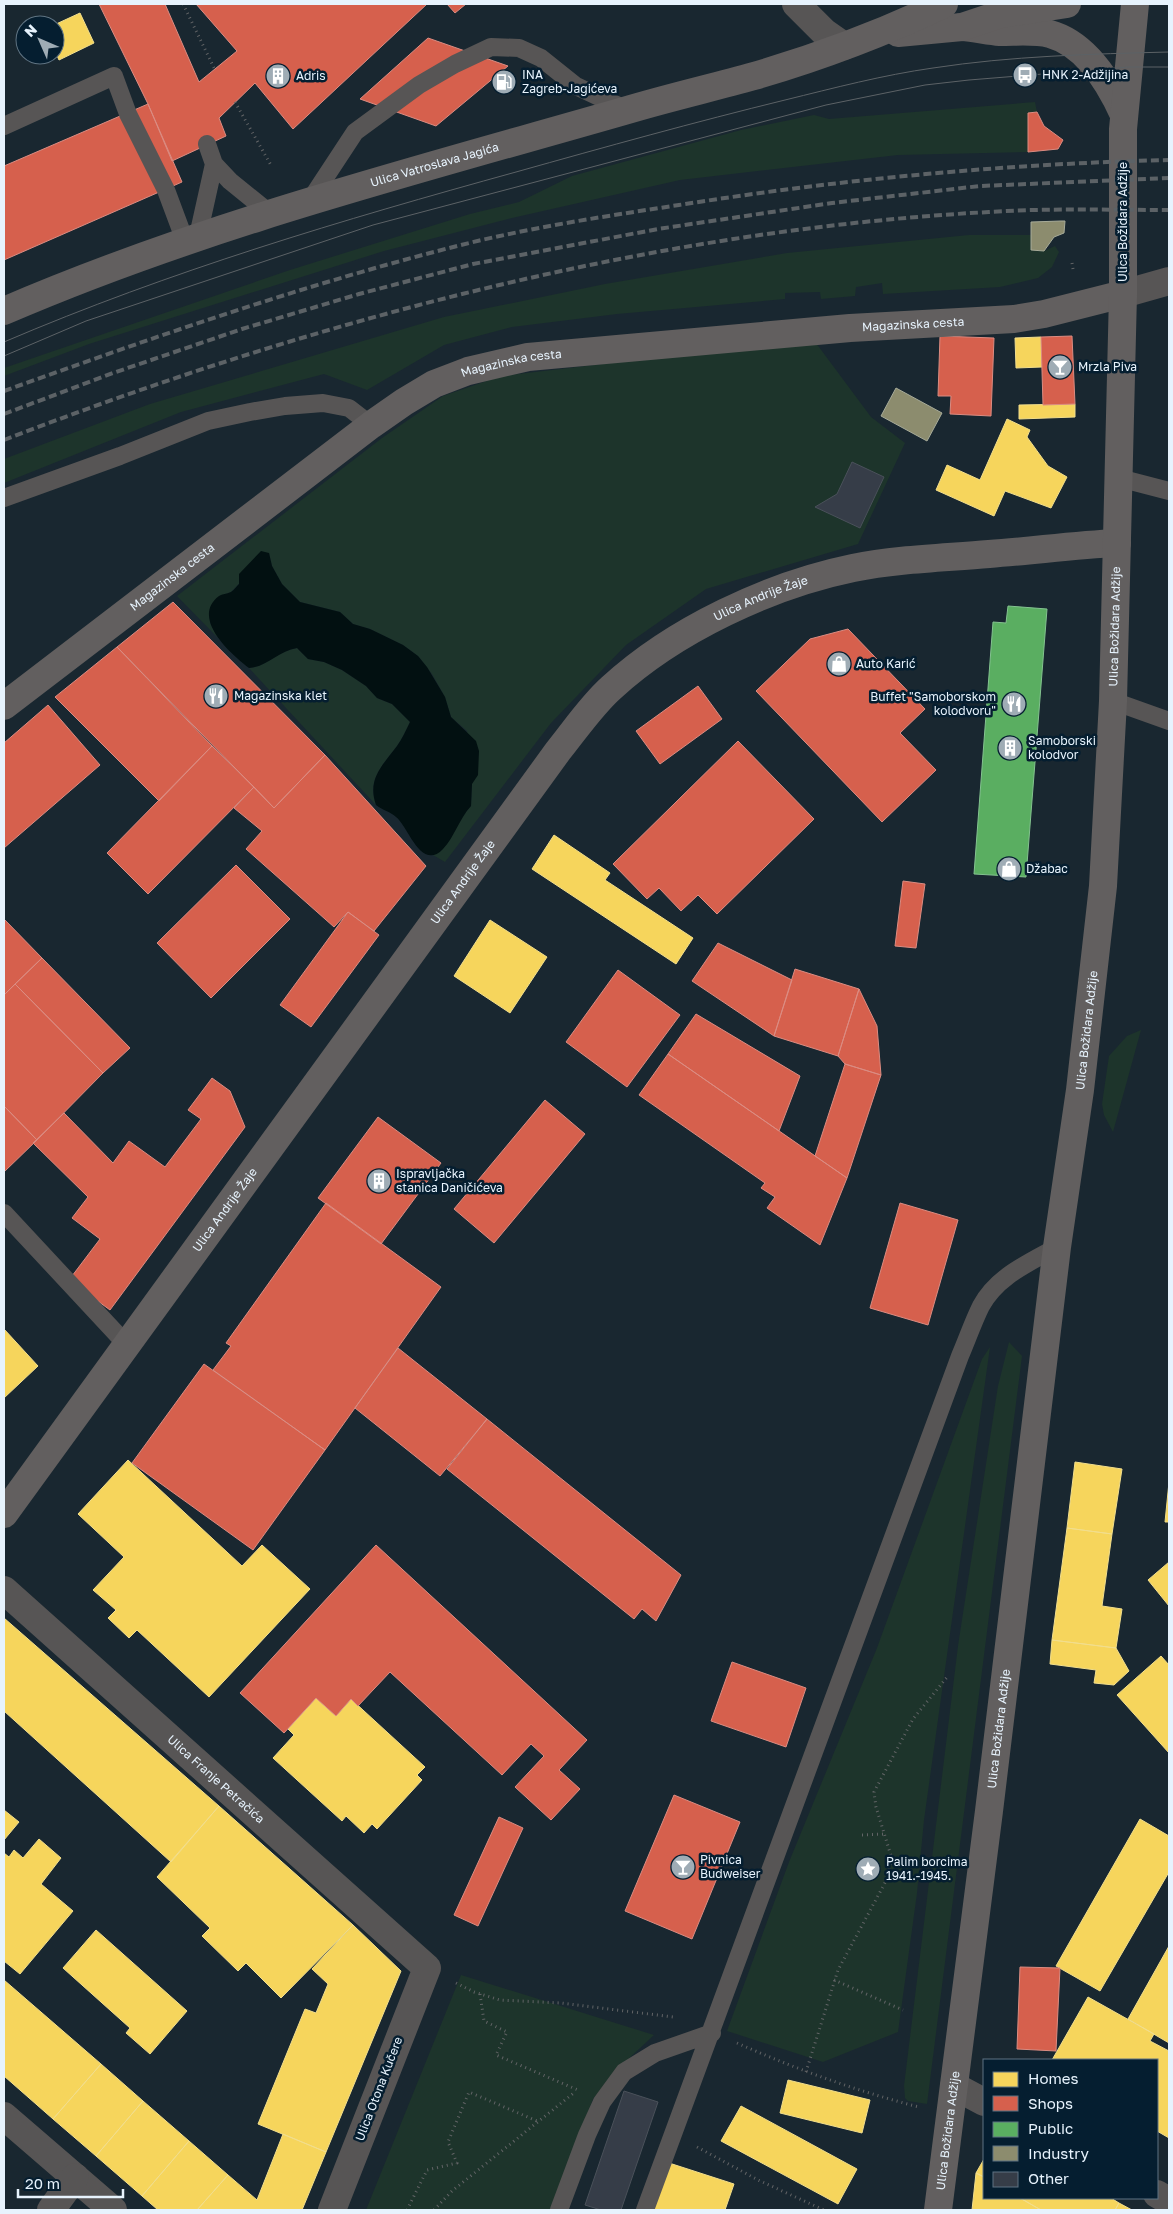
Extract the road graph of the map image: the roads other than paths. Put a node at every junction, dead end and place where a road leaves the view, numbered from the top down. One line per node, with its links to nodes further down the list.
1 (796, 4): 7 (street)
2 (944, 4): 6 (street)
3 (1067, 4): 5 (street)
4 (1136, 4): 9 (street, Ulica Božidara Adžije)
5 (962, 27): 6 (street); 9 (street)
6 (871, 36): 7 (street, Ulica Vatroslava Jagića)
7 (844, 46): 8 (street, Ulica Vatroslava Jagića)
8 (627, 110): 13 (street, Ulica Vatroslava Jagića); 13 (lane)
9 (1124, 115): 17 (street, Ulica Božidara Adžije)
10 (4, 126): 15 (lane)
11 (207, 144): 12 (lane)
12 (214, 164): 14 (lane); 15 (lane)
13 (309, 202): 14 (street, Ulica Vatroslava Jagića)
14 (272, 214): 15 (street, Ulica Vatroslava Jagića)
15 (192, 239): 18 (street, Ulica Vatroslava Jagića)
16 (1169, 281): 17 (street)
17 (1123, 294): 19 (street, Magazinska cesta); 20 (street, Ulica Božidara Adžije)
18 (4, 311)
19 (372, 425): 22 (lane); 25 (street, Magazinska cesta)
20 (1119, 478): 21 (lane); 23 (street, Ulica Božidara Adžije)
21 (1169, 492)
22 (4, 498)
23 (1117, 543): 24 (street, Ulica Božidara Adžije); 29 (street, Ulica Andrije Žaje)
24 (1113, 701): 26 (lane); 28 (street, Ulica Božidara Adžije)
25 (4, 706)
26 (1169, 721)
27 (4, 1213): 29 (lane)
28 (1057, 1247): 33 (lane); 34 (street, Ulica Božidara Adžije)
29 (127, 1345): 30 (street, Ulica Andrije Žaje)
30 (4, 1514)
31 (4, 1590): 32 (street, Ulica Franje Petračića)
32 (427, 1968): 42 (street, Ulica Otona Kučere)
33 (712, 2032): 43 (lane); 44 (lane)
34 (954, 2086): 35 (street); 45 (street, Ulica Božidara Adžije)
35 (983, 2101)
36 (4, 2116): 37 (street)
37 (75, 2177): 40 (street); 41 (street)
38 (1158, 2195): 39 (street)
39 (1169, 2201)
40 (51, 2210)
41 (113, 2210)
42 (332, 2210)
43 (559, 2210)
44 (645, 2210)
45 (938, 2210)

